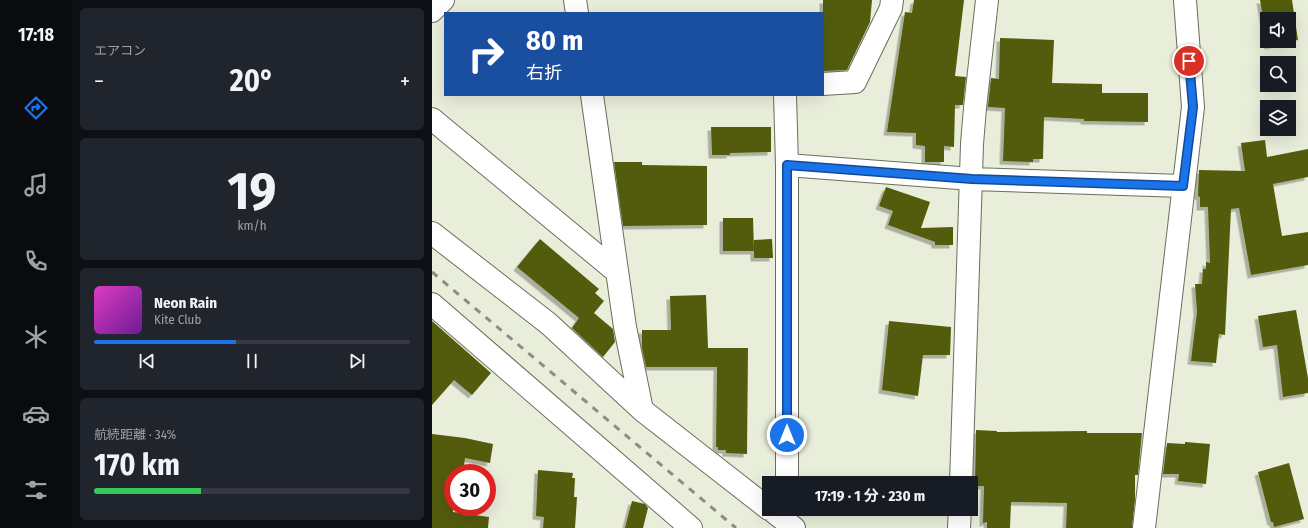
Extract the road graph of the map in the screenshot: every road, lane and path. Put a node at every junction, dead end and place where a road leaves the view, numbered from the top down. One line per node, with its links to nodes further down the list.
1 (442, 0): 6 (street)
2 (575, 0): 7 (street)
3 (892, 0): 8 (street)
4 (987, 0): 13 (street)
5 (1185, 0): 14 (street)
6 (432, 11)
7 (577, 12)
8 (824, 84)
9 (592, 96): 16 (street)
10 (785, 96): 12 (street)
11 (432, 119): 16 (street)
12 (787, 165): 13 (street); 19 (street)
13 (972, 179): 14 (street); 20 (street)
14 (1183, 186): 25 (street)
15 (432, 233): 18 (street)
16 (617, 272): 18 (street)
17 (432, 304): 23 (street)
18 (642, 410): 21 (street)
19 (787, 476)
20 (961, 476)
21 (762, 504)
22 (960, 516): 24 (street)
23 (691, 528)
24 (960, 528)
25 (1144, 528)

